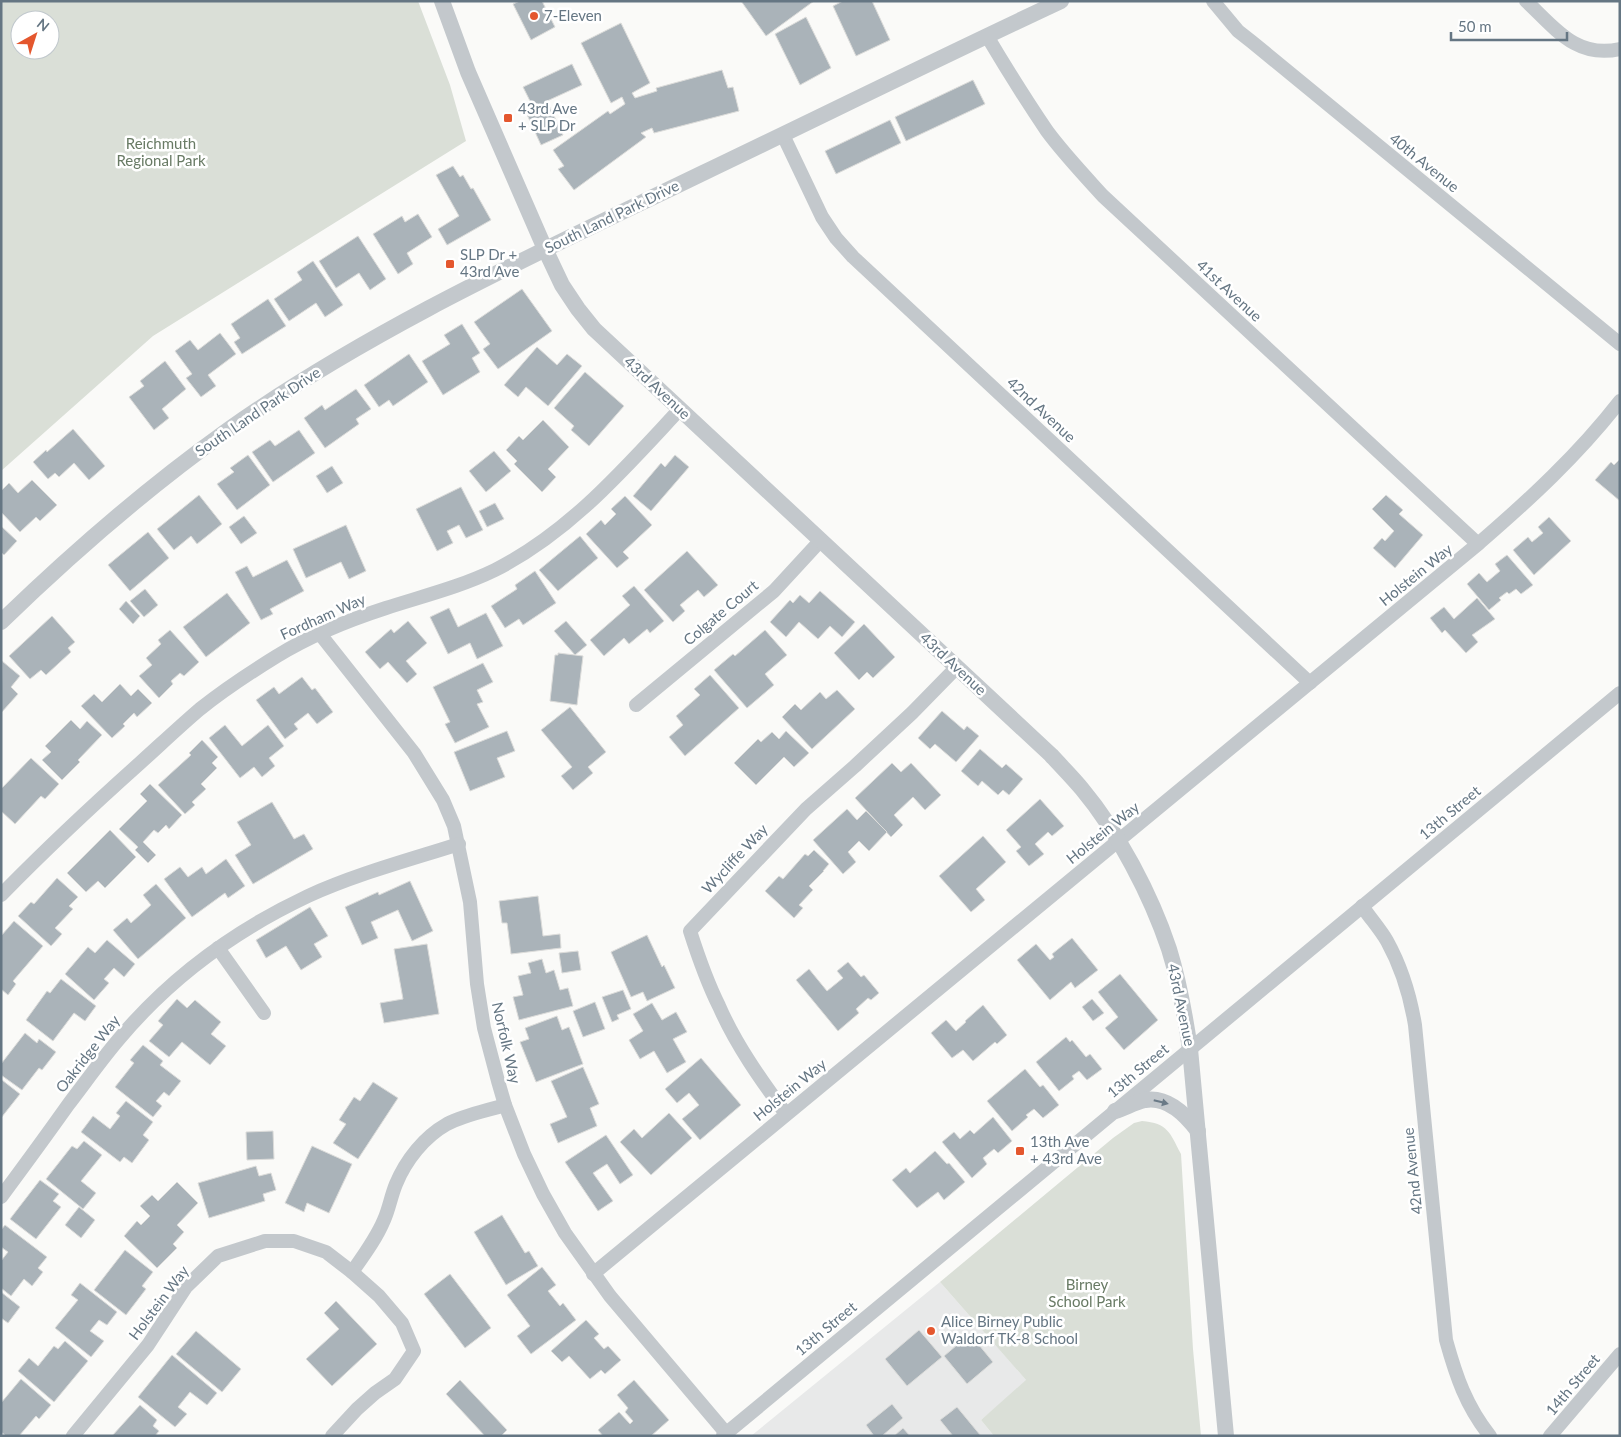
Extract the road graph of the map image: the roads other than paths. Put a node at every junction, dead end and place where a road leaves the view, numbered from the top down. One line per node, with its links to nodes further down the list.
1 (442, 1): 8 (street, 43rd Avenue)
2 (1061, 1): 5 (street, South Land Park Drive)
3 (1213, 1): 9 (street, 40th Avenue)
4 (1526, 1): 6 (street)
5 (987, 36): 7 (street, South Land Park Drive); 13 (street, 41st Avenue)
6 (1620, 49)
7 (783, 135): 8 (street, South Land Park Drive); 17 (street, 42nd Avenue)
8 (545, 249): 11 (street, 43rd Avenue); 14 (street, South Land Park Drive)
9 (1620, 344)
10 (1620, 401): 13 (street, Holstein Way)
11 (680, 410): 12 (street, 43rd Avenue); 15 (street, Fordham Way)
12 (820, 540): 16 (street, 43rd Avenue); 19 (street, Colgate Court)
13 (1478, 544): 17 (street, Holstein Way)
14 (1, 622)
15 (320, 634): 21 (street, Norfolk Way); 22 (street, Fordham Way)
16 (957, 667): 20 (street, 43rd Avenue); 29 (street, Wycliffe Way)
17 (1310, 683): 20 (street, Holstein Way)
18 (1620, 693): 23 (street, 13th Street)
19 (636, 705)
20 (1118, 841): 26 (street, 43rd Avenue); 29 (street, Holstein Way)
21 (459, 844): 24 (street, Oakridge Way); 27 (street, Norfolk Way)
22 (1, 894)
23 (1362, 906): 26 (street, 13th Street); 39 (street, 42nd Avenue)
24 (218, 948): 25 (street); 31 (street, Oakridge Way)
25 (264, 1013)
26 (1190, 1049): 28 (street, 13th Street); 30 (street, 43rd Avenue)
27 (505, 1105): 32 (street); 33 (street, Norfolk Way)
28 (1115, 1111): 30 (street, one-way to 30); 35 (street, 13th Street)
29 (786, 1114): 33 (street, Holstein Way)
30 (1198, 1131): 38 (street, 43rd Avenue)
31 (1, 1197)
32 (352, 1272): 36 (street, Holstein Way); 37 (street, Holstein Way)
33 (592, 1274): 35 (street, Norfolk Way)
34 (1620, 1354): 40 (street, 14th Street)
35 (725, 1435)
36 (73, 1436)
37 (332, 1436)
38 (1226, 1436)
39 (1490, 1436)
40 (1550, 1436)

